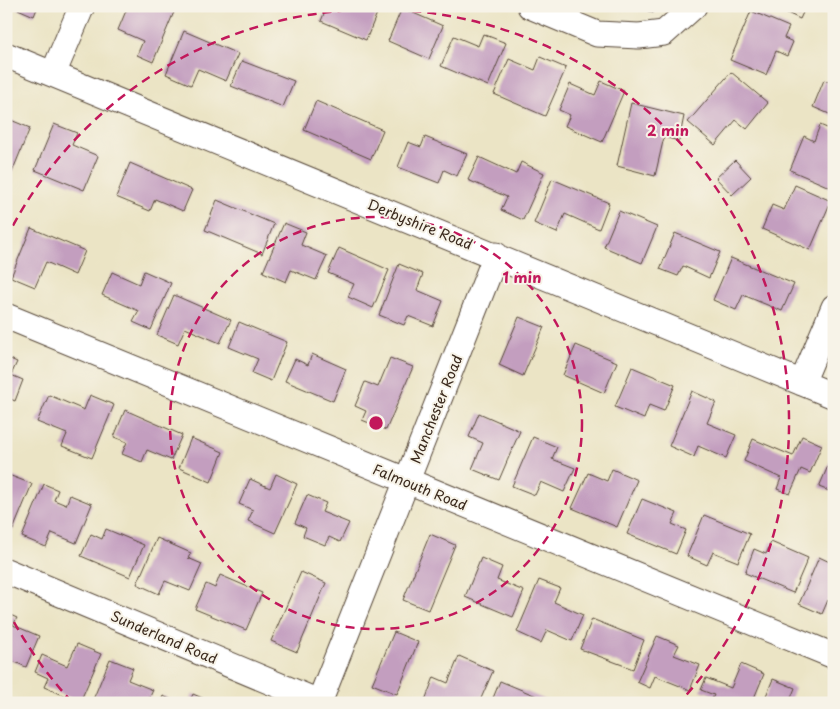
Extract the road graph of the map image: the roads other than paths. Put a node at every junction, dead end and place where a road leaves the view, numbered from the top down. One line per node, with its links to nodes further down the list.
1 (82, 6): 5 (street)
2 (530, 6): 3 (street)
3 (694, 6)
4 (6, 55): 5 (street, Derbyshire Road)
5 (54, 74): 6 (street, Derbyshire Road)
6 (496, 255): 9 (street, Derbyshire Road); 11 (street, Manchester Road)
7 (834, 307): 9 (street)
8 (6, 316): 11 (street, Falmouth Road)
9 (802, 382): 10 (street, Derbyshire Road)
10 (834, 396)
11 (407, 482): 13 (street, Falmouth Road); 14 (street, Manchester Road)
12 (6, 571): 14 (street, Sunderland Road)
13 (834, 656)
14 (320, 702)

